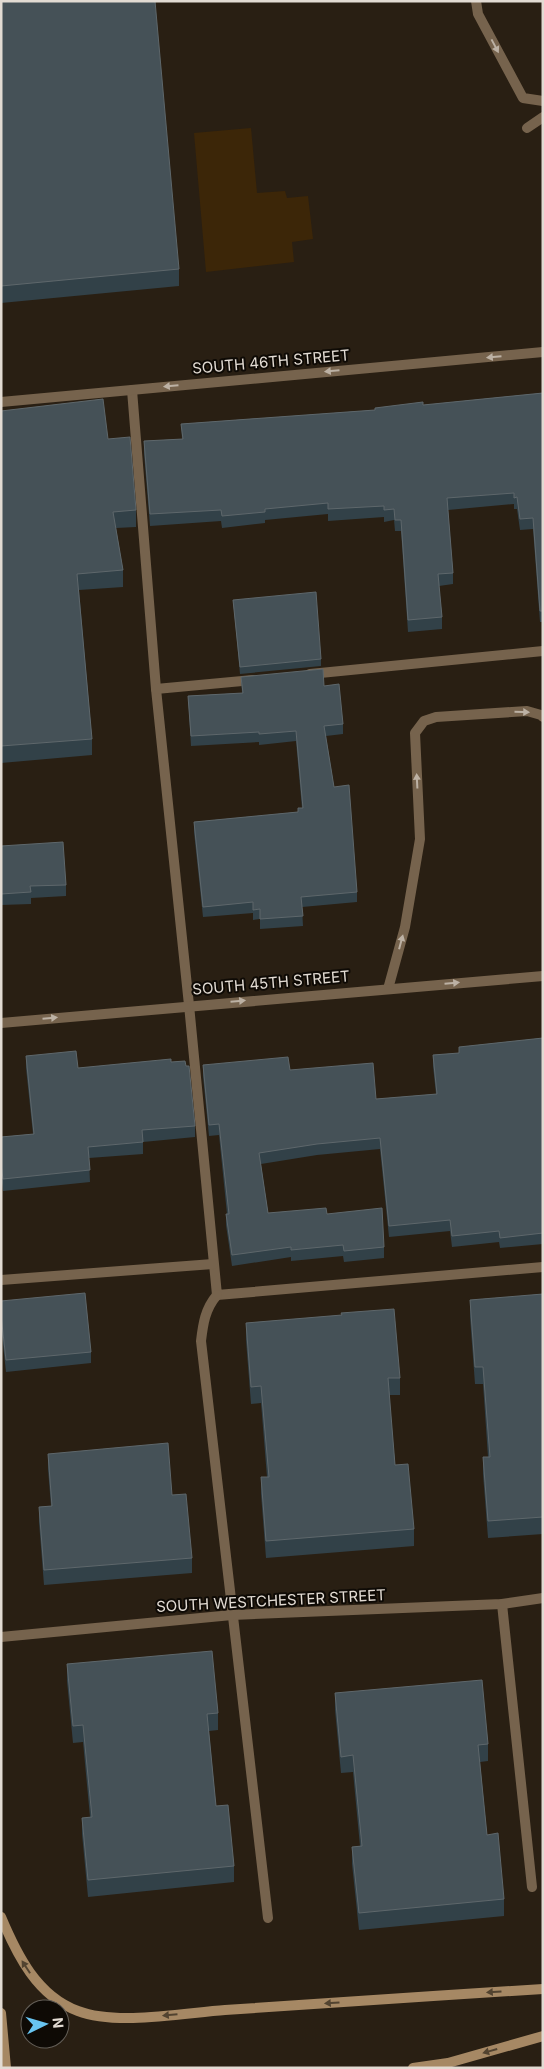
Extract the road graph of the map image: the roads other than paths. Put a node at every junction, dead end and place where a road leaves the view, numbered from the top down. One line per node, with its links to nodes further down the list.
1 (476, 1): 2 (street, one-way to 2)
2 (543, 101)
3 (543, 116): 4 (street)
4 (527, 128)
5 (543, 352): 6 (street, SOUTH 46TH STREET, one-way to 6)
6 (132, 390): 7 (street, SOUTH 46TH STREET); 11 (street)
7 (1, 402)
8 (543, 651): 9 (street)
9 (295, 676)
10 (265, 678): 11 (street)
11 (156, 689): 15 (street)
12 (543, 718): 14 (street, one-way to 12)
13 (543, 976): 14 (street, SOUTH 45TH STREET, one-way to 13)
14 (388, 989): 15 (street, SOUTH 45TH STREET, one-way to 14)
15 (189, 1005): 16 (street, SOUTH 45TH STREET, one-way to 15); 17 (street)
16 (1, 1023)
17 (213, 1264): 19 (street); 20 (street)
18 (543, 1267): 20 (street)
19 (1, 1280)
20 (216, 1295): 23 (street)
21 (543, 1598): 22 (street, SOUTH WESTCHESTER STREET)
22 (502, 1604): 23 (street, SOUTH WESTCHESTER STREET); 25 (street)
23 (232, 1615): 24 (street, SOUTH WESTCHESTER STREET); 27 (street)
24 (1, 1638)
25 (532, 1887)
26 (1, 1917): 28 (main road, one-way to 26)
27 (268, 1918)
28 (543, 1989)
29 (1, 2013): 31 (main road)
30 (543, 2036): 32 (main road, one-way to 32)
31 (6, 2068)
32 (413, 2068)

